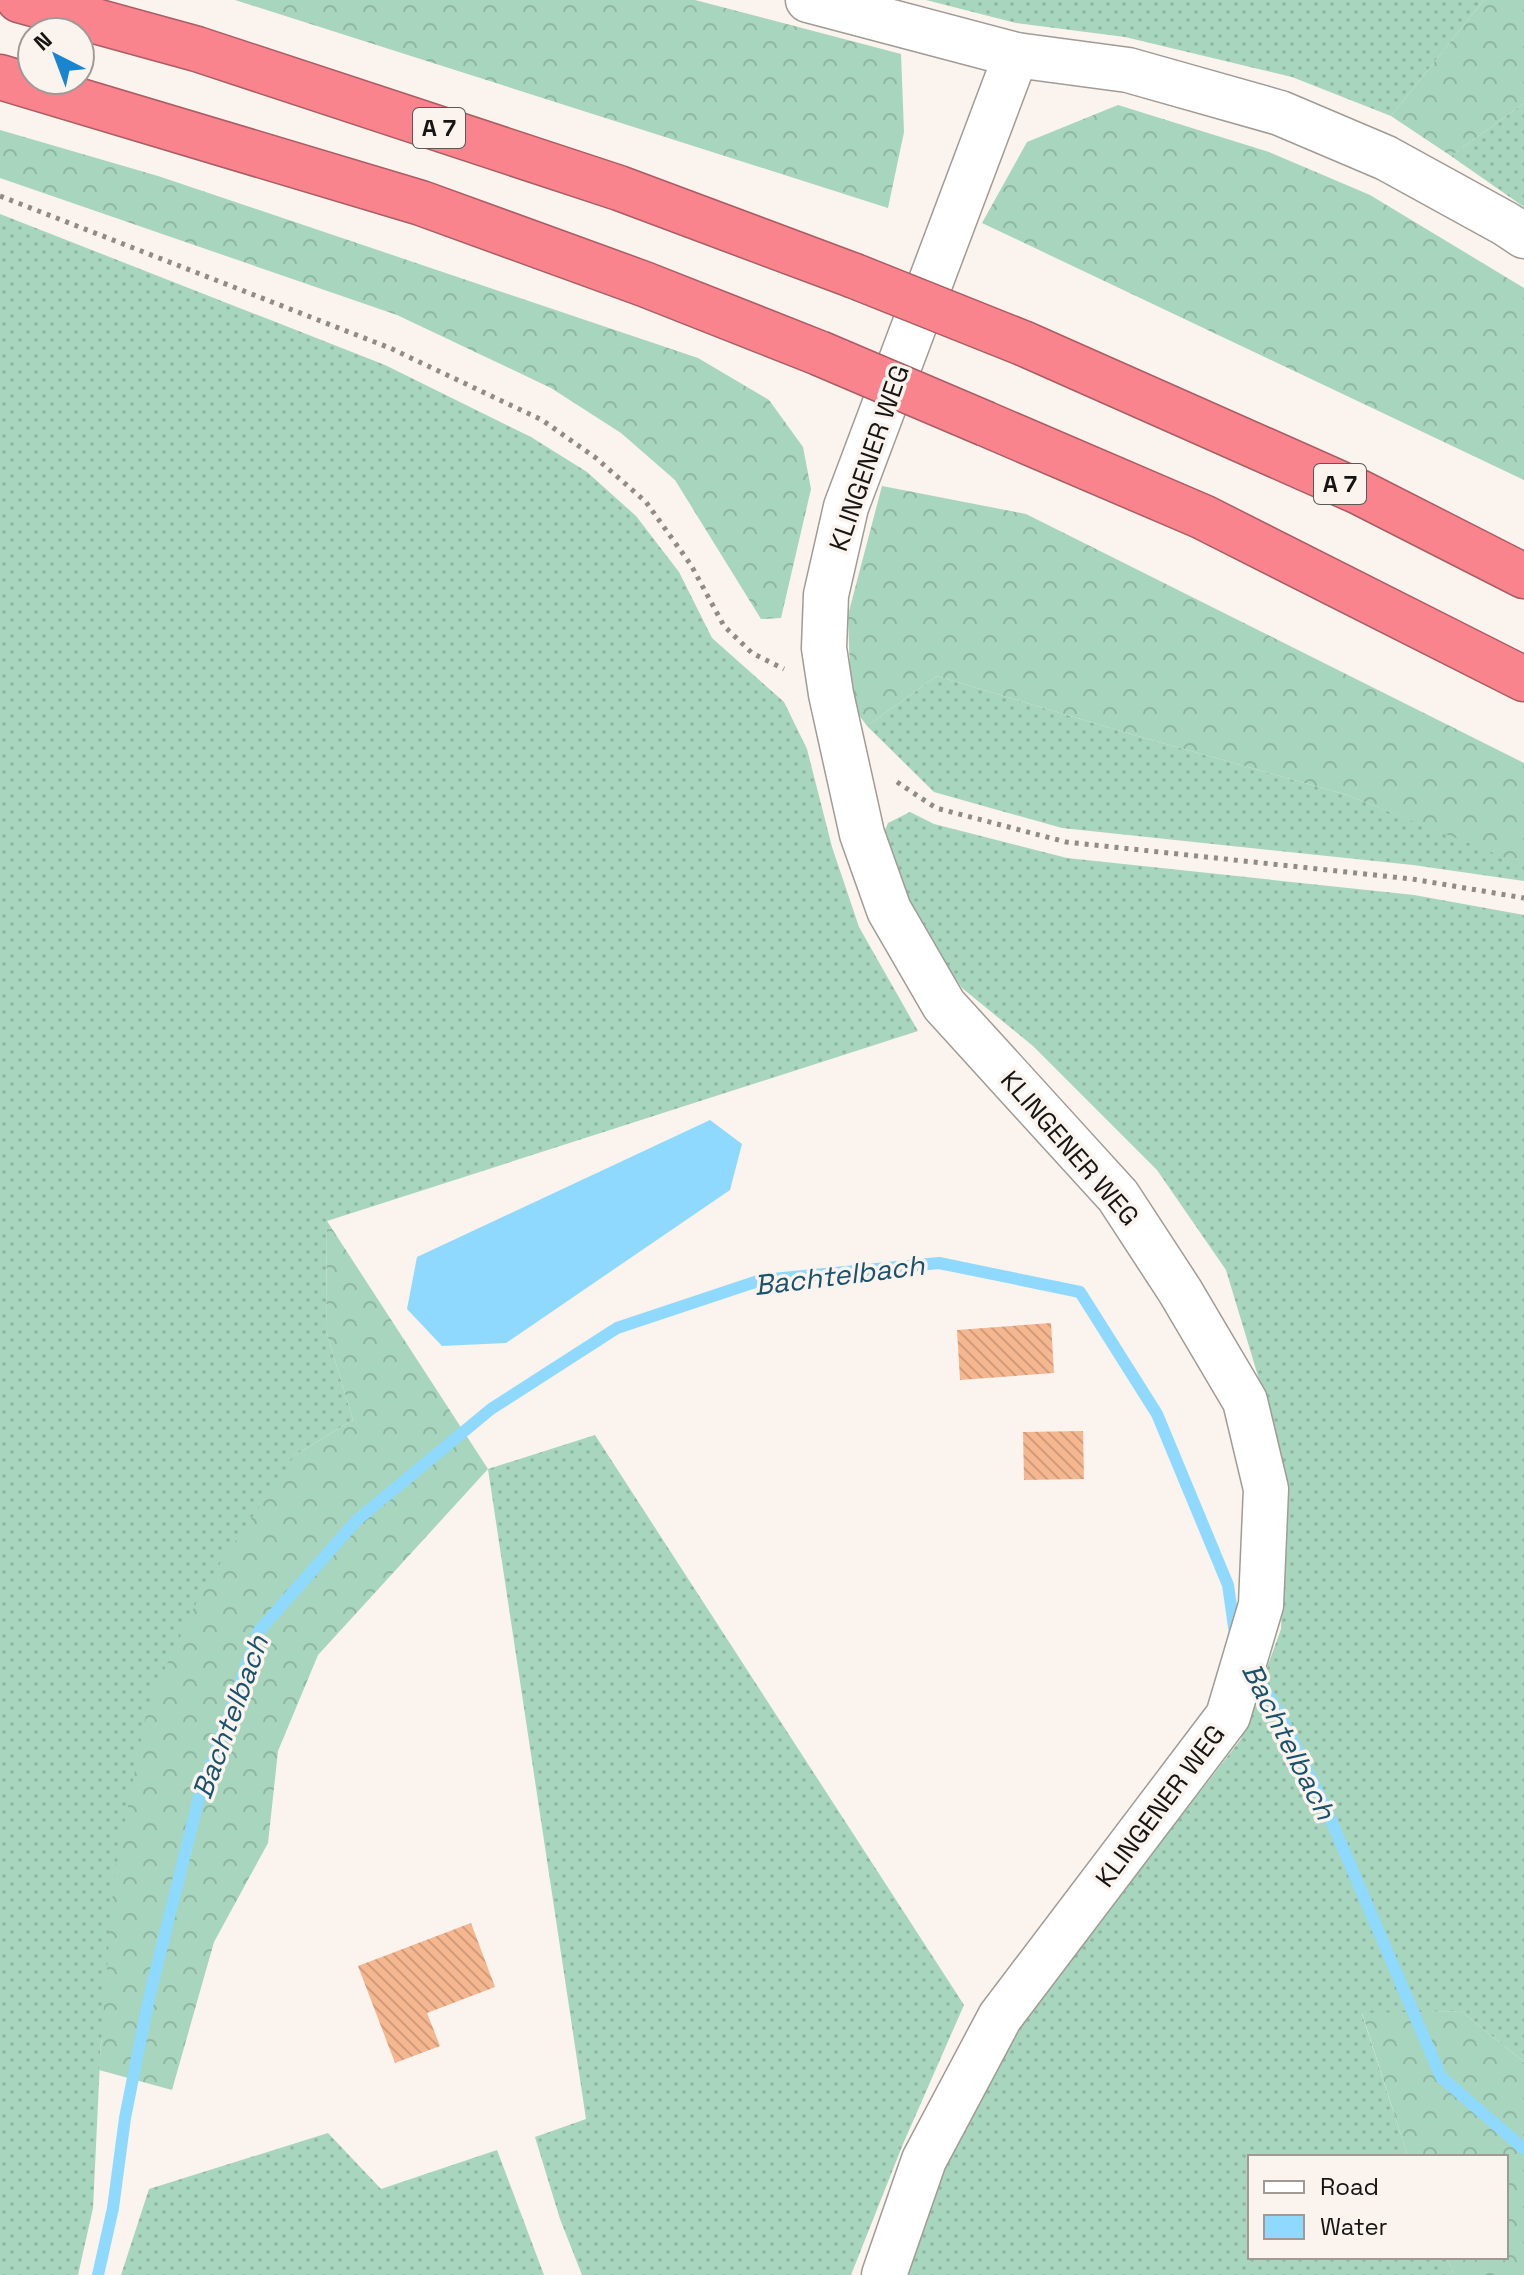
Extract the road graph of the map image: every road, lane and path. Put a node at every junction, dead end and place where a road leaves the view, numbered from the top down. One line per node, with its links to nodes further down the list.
1 (19, 0): 7 (highway, A 7, bridge)
2 (808, 0): 3 (street)
3 (1016, 55): 6 (street); 9 (street, KLINGENER WEG)
4 (0, 77): 8 (highway, bridge)
5 (0, 196): 9 (path)
6 (1524, 236)
7 (1524, 576)
8 (1524, 679)
9 (831, 694): 10 (street, KLINGENER WEG)
10 (844, 746): 11 (path); 12 (street, KLINGENER WEG)
11 (1524, 898)
12 (884, 2275)

